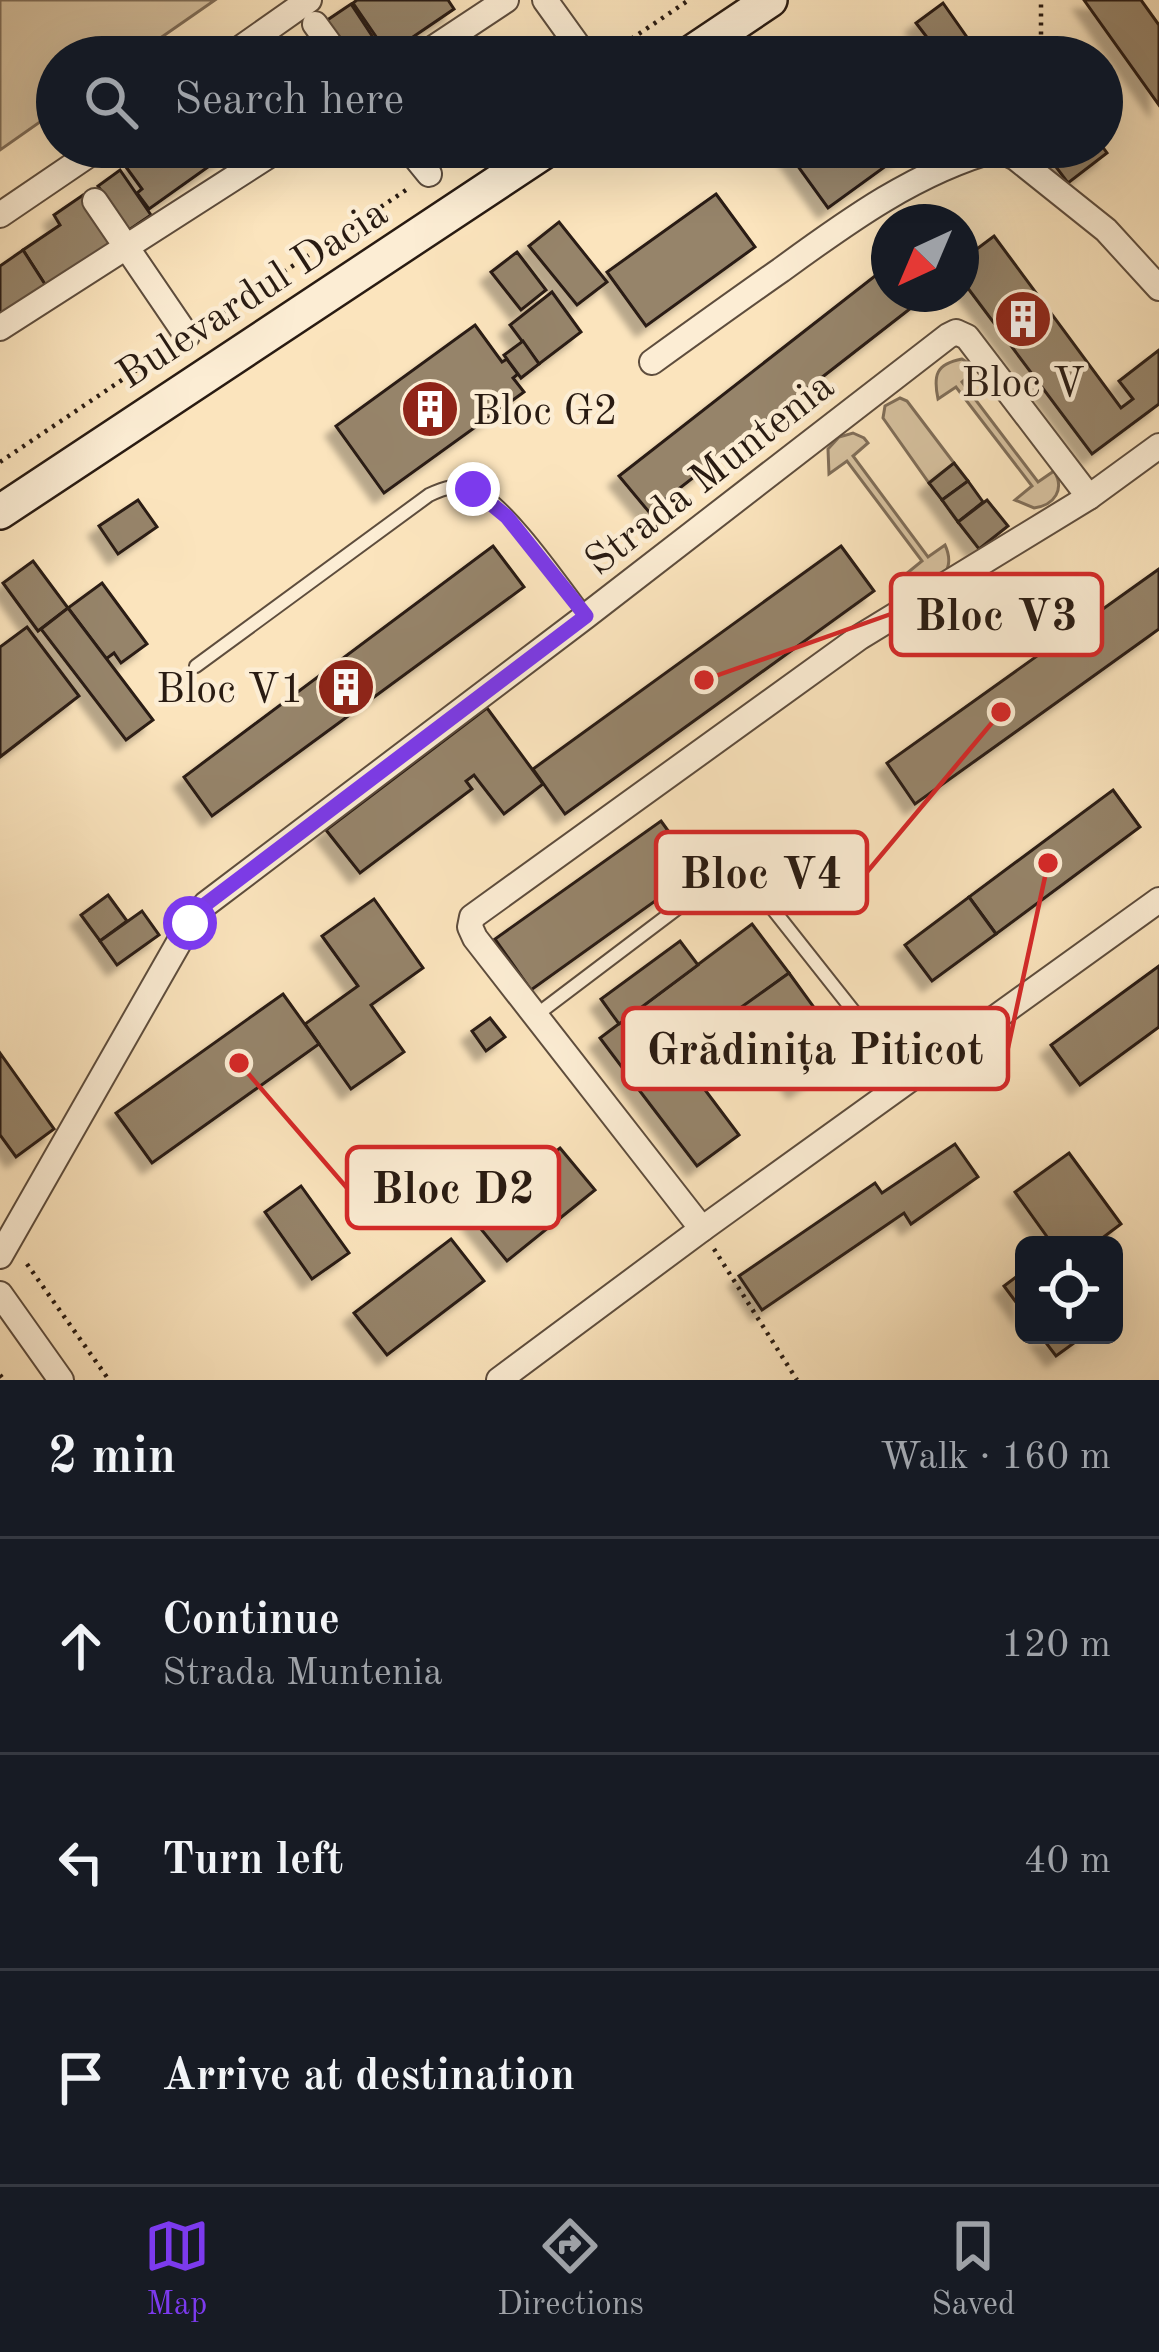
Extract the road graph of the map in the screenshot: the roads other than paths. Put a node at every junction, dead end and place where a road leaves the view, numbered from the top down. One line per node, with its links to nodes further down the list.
1 (506, 0): 6 (street)
2 (545, 0): 7 (street)
3 (770, 0): 8 (main road)
4 (312, 12): 5 (street)
5 (267, 36)
6 (452, 36)
7 (571, 36)
8 (716, 36)
9 (69, 168): 17 (street)
10 (249, 168): 18 (street)
11 (424, 168): 15 (street)
12 (519, 168): 25 (main road, Bulevardul Dacia)
13 (944, 168): 22 (street)
14 (1028, 168): 19 (street)
15 (429, 174)
16 (95, 201): 18 (street)
17 (0, 215)
18 (127, 246): 20 (street); 21 (street)
19 (1159, 288)
20 (0, 328)
21 (188, 336)
22 (652, 362)
23 (1159, 446): 24 (street)
24 (1089, 496): 26 (street, Strada Muntenia); 29 (street)
25 (0, 512)
26 (586, 616): 27 (lane); 32 (street, Strada Muntenia)
27 (196, 665)
28 (1159, 900): 30 (street)
29 (535, 1016): 30 (lane); 31 (street)
30 (908, 1080): 31 (street)
31 (702, 1228): 35 (street)
32 (5, 1248)
33 (0, 1294): 34 (street)
34 (61, 1380)
35 (499, 1380)

